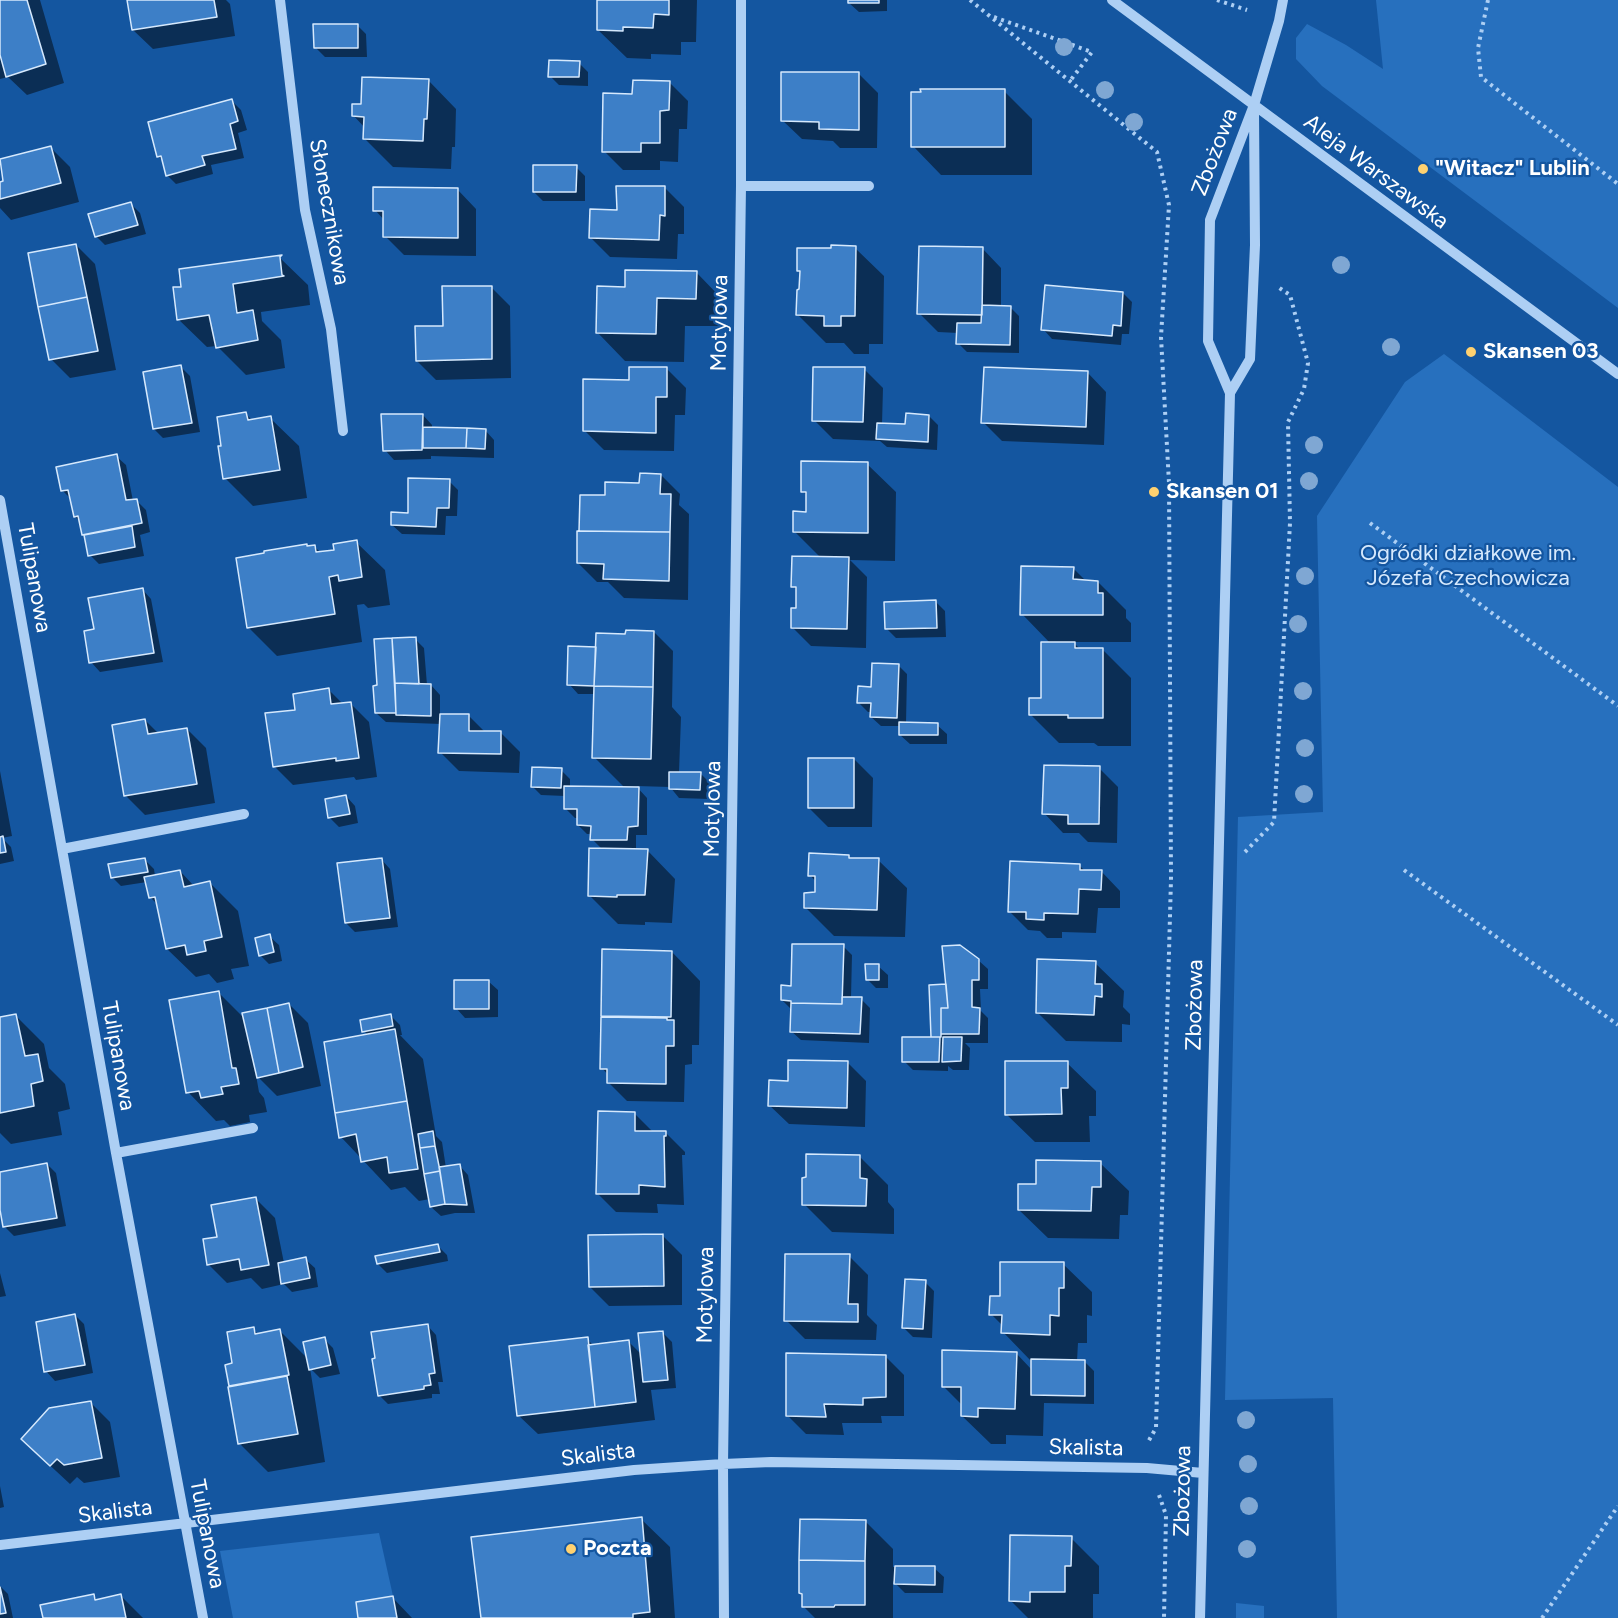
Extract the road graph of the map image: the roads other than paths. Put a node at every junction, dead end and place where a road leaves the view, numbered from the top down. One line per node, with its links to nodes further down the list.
1 (280, 0): 10 (street, Słonecznikowa)
2 (741, 0): 6 (street, Motylowa)
3 (1112, 0): 5 (street, Aleja Warszawska)
4 (1283, 0): 5 (street)
5 (1254, 105): 8 (street, Aleja Warszawska); 9 (street, Zbożowa); 9 (street, Zbożowa)
6 (741, 186): 7 (street); 16 (street, Motylowa)
7 (869, 186)
8 (1618, 374)
9 (1230, 393): 17 (street, Zbożowa)
10 (343, 431)
11 (0, 500): 13 (street, Tulipanowa)
12 (244, 814): 13 (street)
13 (62, 849): 15 (street, Tulipanowa)
14 (253, 1128): 15 (street)
15 (116, 1153): 18 (street, Tulipanowa)
16 (723, 1464): 17 (street, Skalista); 18 (street, Skalista); 21 (street, Motylowa)
17 (1203, 1473): 22 (street, Zbożowa)
18 (185, 1524): 19 (street, Skalista); 20 (street, Tulipanowa)
19 (0, 1545)
20 (203, 1618)
21 (723, 1618)
22 (1200, 1618)

